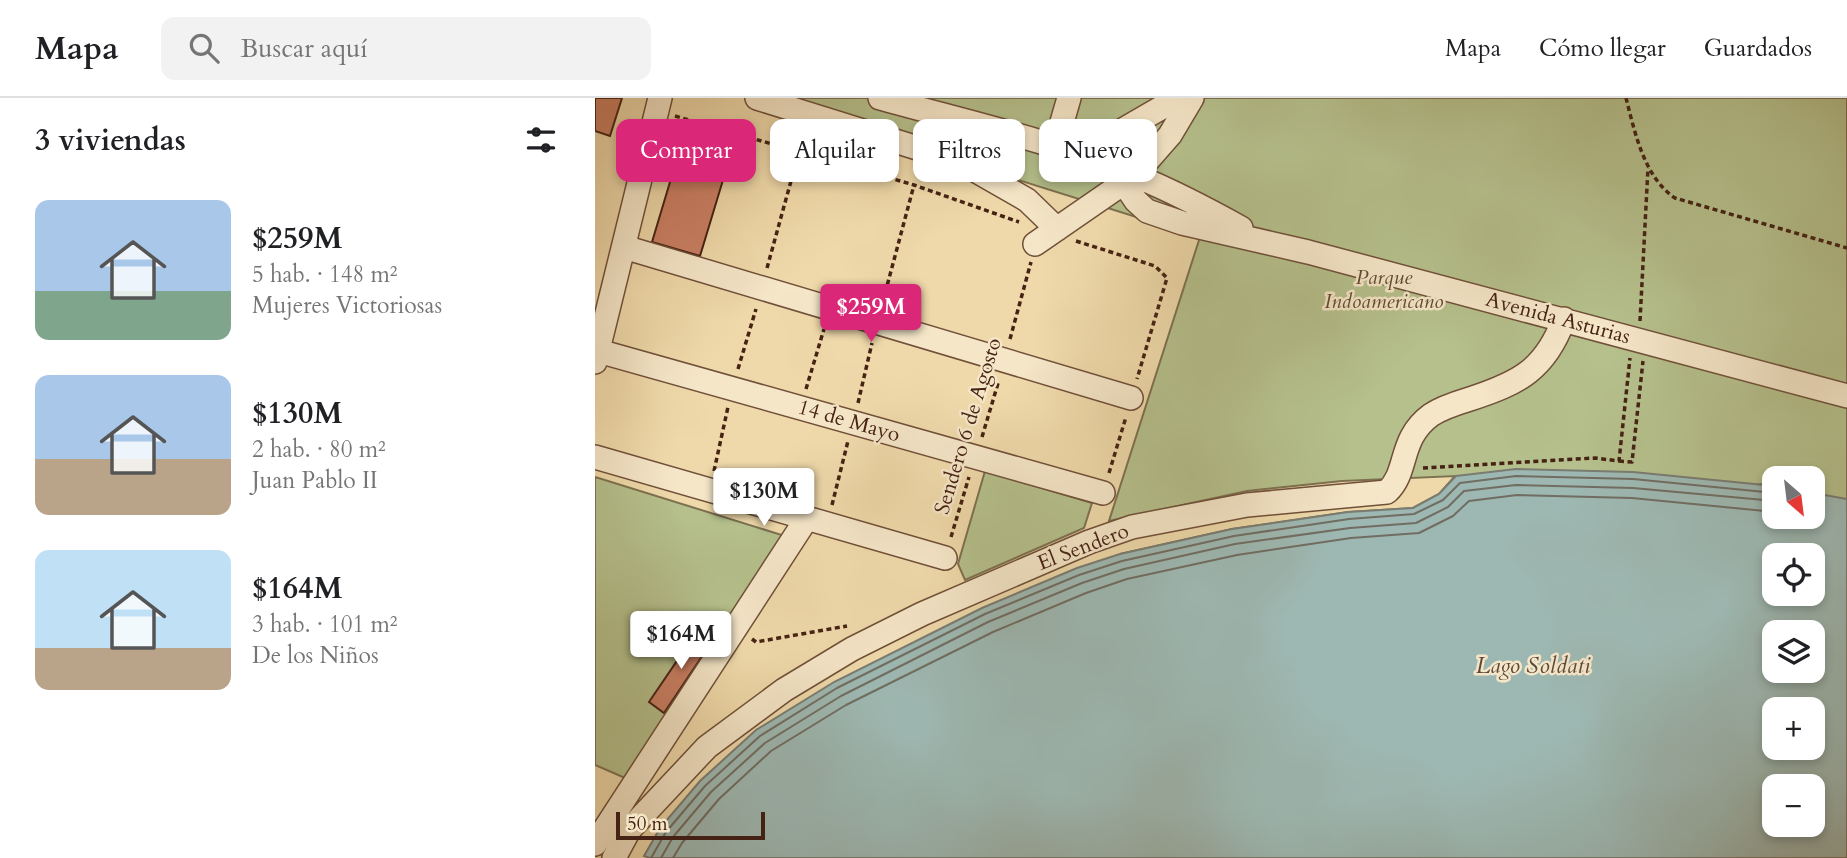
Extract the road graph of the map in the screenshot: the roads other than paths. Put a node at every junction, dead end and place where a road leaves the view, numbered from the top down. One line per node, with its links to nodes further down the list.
1 (757, 98): 11 (street)
2 (880, 98): 9 (street, Avenida Asturias)
3 (1069, 98): 7 (street)
4 (1178, 98): 8 (street)
5 (1192, 98): 10 (street)
6 (659, 104): 13 (street)
7 (1063, 119)
8 (1142, 119)
9 (1039, 142)
10 (1157, 150)
11 (1125, 182)
12 (1151, 182): 14 (street, Avenida Asturias)
13 (624, 247): 15 (street); 17 (street)
14 (1564, 319): 16 (street, Avenida Asturias); 22 (street, El Sendero)
15 (596, 354): 19 (street, 14 de Mayo)
16 (1847, 396)
17 (1131, 398)
18 (595, 457): 20 (street)
19 (1103, 493)
20 (817, 521): 21 (street); 22 (street)
21 (945, 558)
22 (606, 852)

